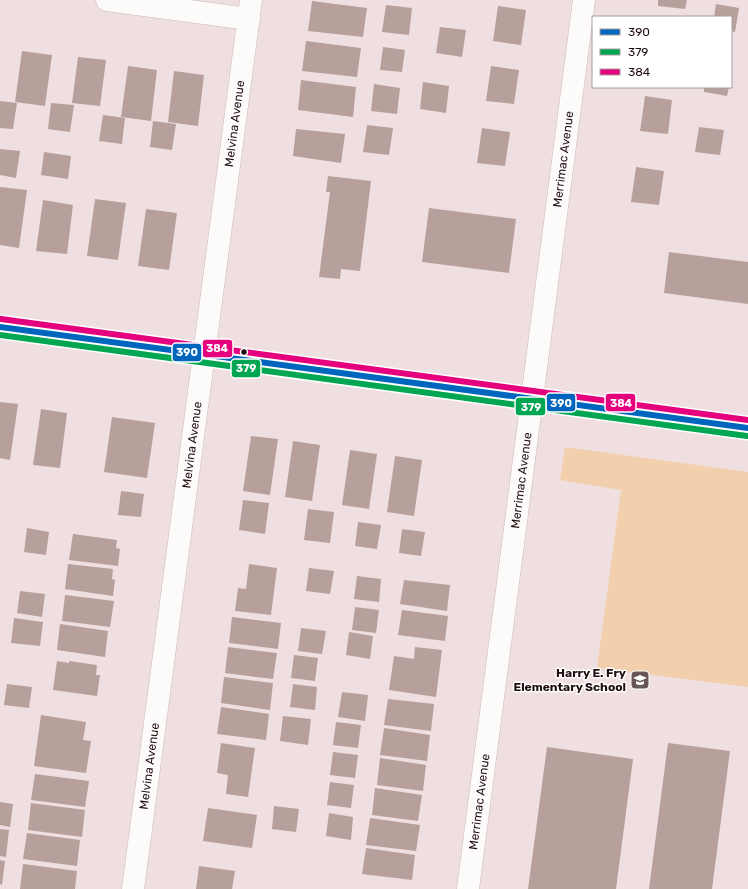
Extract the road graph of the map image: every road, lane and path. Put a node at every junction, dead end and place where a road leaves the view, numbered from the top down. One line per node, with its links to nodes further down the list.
1 (107, 0): 3 (street)
2 (584, 0): 6 (street, Merrimac Avenue)
3 (250, 9): 5 (street, Melvina Avenue)
4 (0, 327): 5 (main road)
5 (204, 355): 6 (main road); 8 (street, Melvina Avenue)
6 (532, 399): 7 (main road); 9 (street, Merrimac Avenue)
7 (748, 428)
8 (133, 889)
9 (468, 889)

